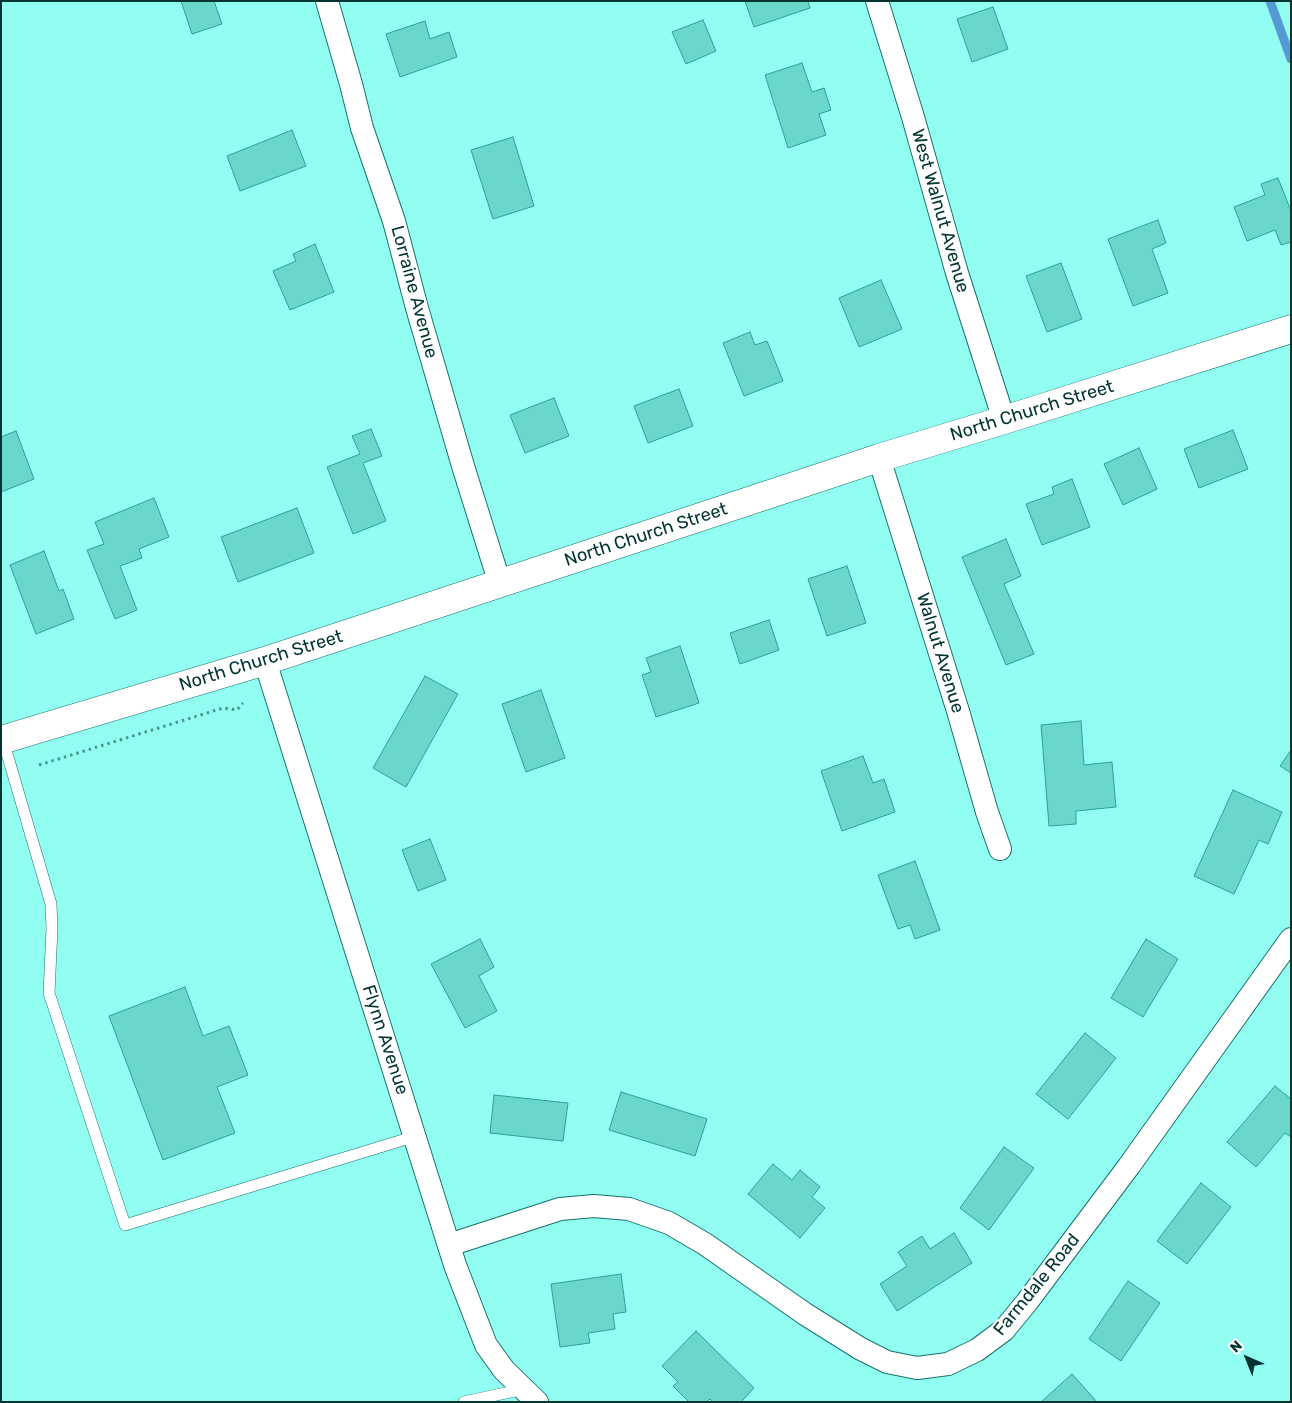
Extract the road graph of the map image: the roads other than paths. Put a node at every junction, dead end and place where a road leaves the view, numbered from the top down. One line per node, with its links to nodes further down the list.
1 (327, 1): 6 (street, Lorraine Avenue)
2 (877, 1): 4 (street, West Walnut Avenue)
3 (1291, 329): 4 (main road, North Church Street)
4 (1004, 420): 5 (main road, North Church Street)
5 (879, 458): 6 (main road, North Church Street); 9 (street, Walnut Avenue)
6 (500, 584): 7 (main road, North Church Street)
7 (265, 662): 8 (main road, North Church Street); 11 (street, Flynn Avenue)
8 (2, 738): 11 (lane)
9 (1000, 849)
10 (1291, 939): 12 (street, Farmdale Road)
11 (416, 1136): 12 (street, Flynn Avenue)
12 (450, 1245): 13 (street, Flynn Avenue)
13 (531, 1396): 14 (lane)
14 (464, 1402)

